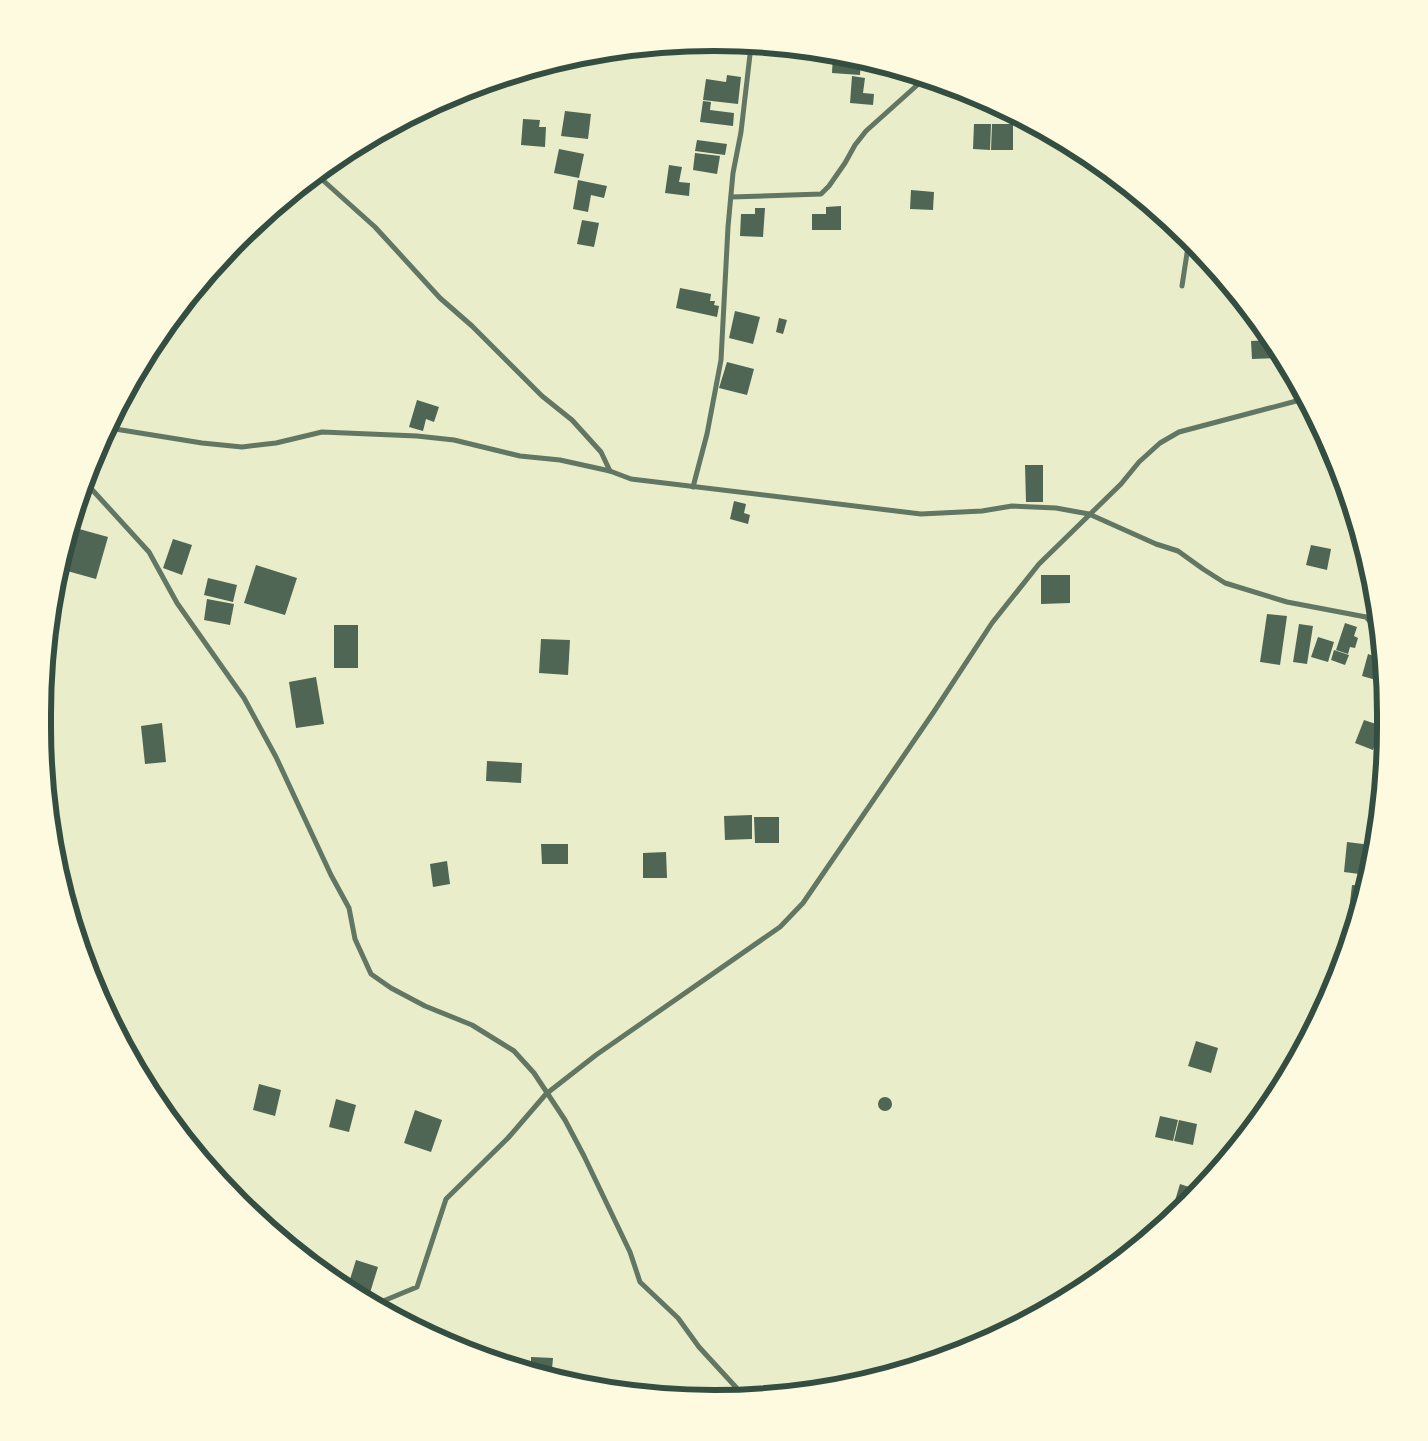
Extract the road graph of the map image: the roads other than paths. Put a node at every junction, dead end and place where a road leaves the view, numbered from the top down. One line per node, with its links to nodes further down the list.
1 (750, 53): 4 (street)
2 (919, 84): 4 (street)
3 (322, 180): 9 (street)
4 (731, 197): 10 (street)
5 (1187, 250): 6 (street)
6 (1182, 286)
7 (1298, 402): 12 (street)
8 (116, 429): 9 (street)
9 (610, 471): 10 (street)
10 (693, 486): 12 (street)
11 (91, 488): 14 (street)
12 (1089, 514): 13 (street); 14 (street)
13 (1370, 622)
14 (546, 1094): 15 (street); 16 (street)
15 (383, 1301)
16 (737, 1389)

